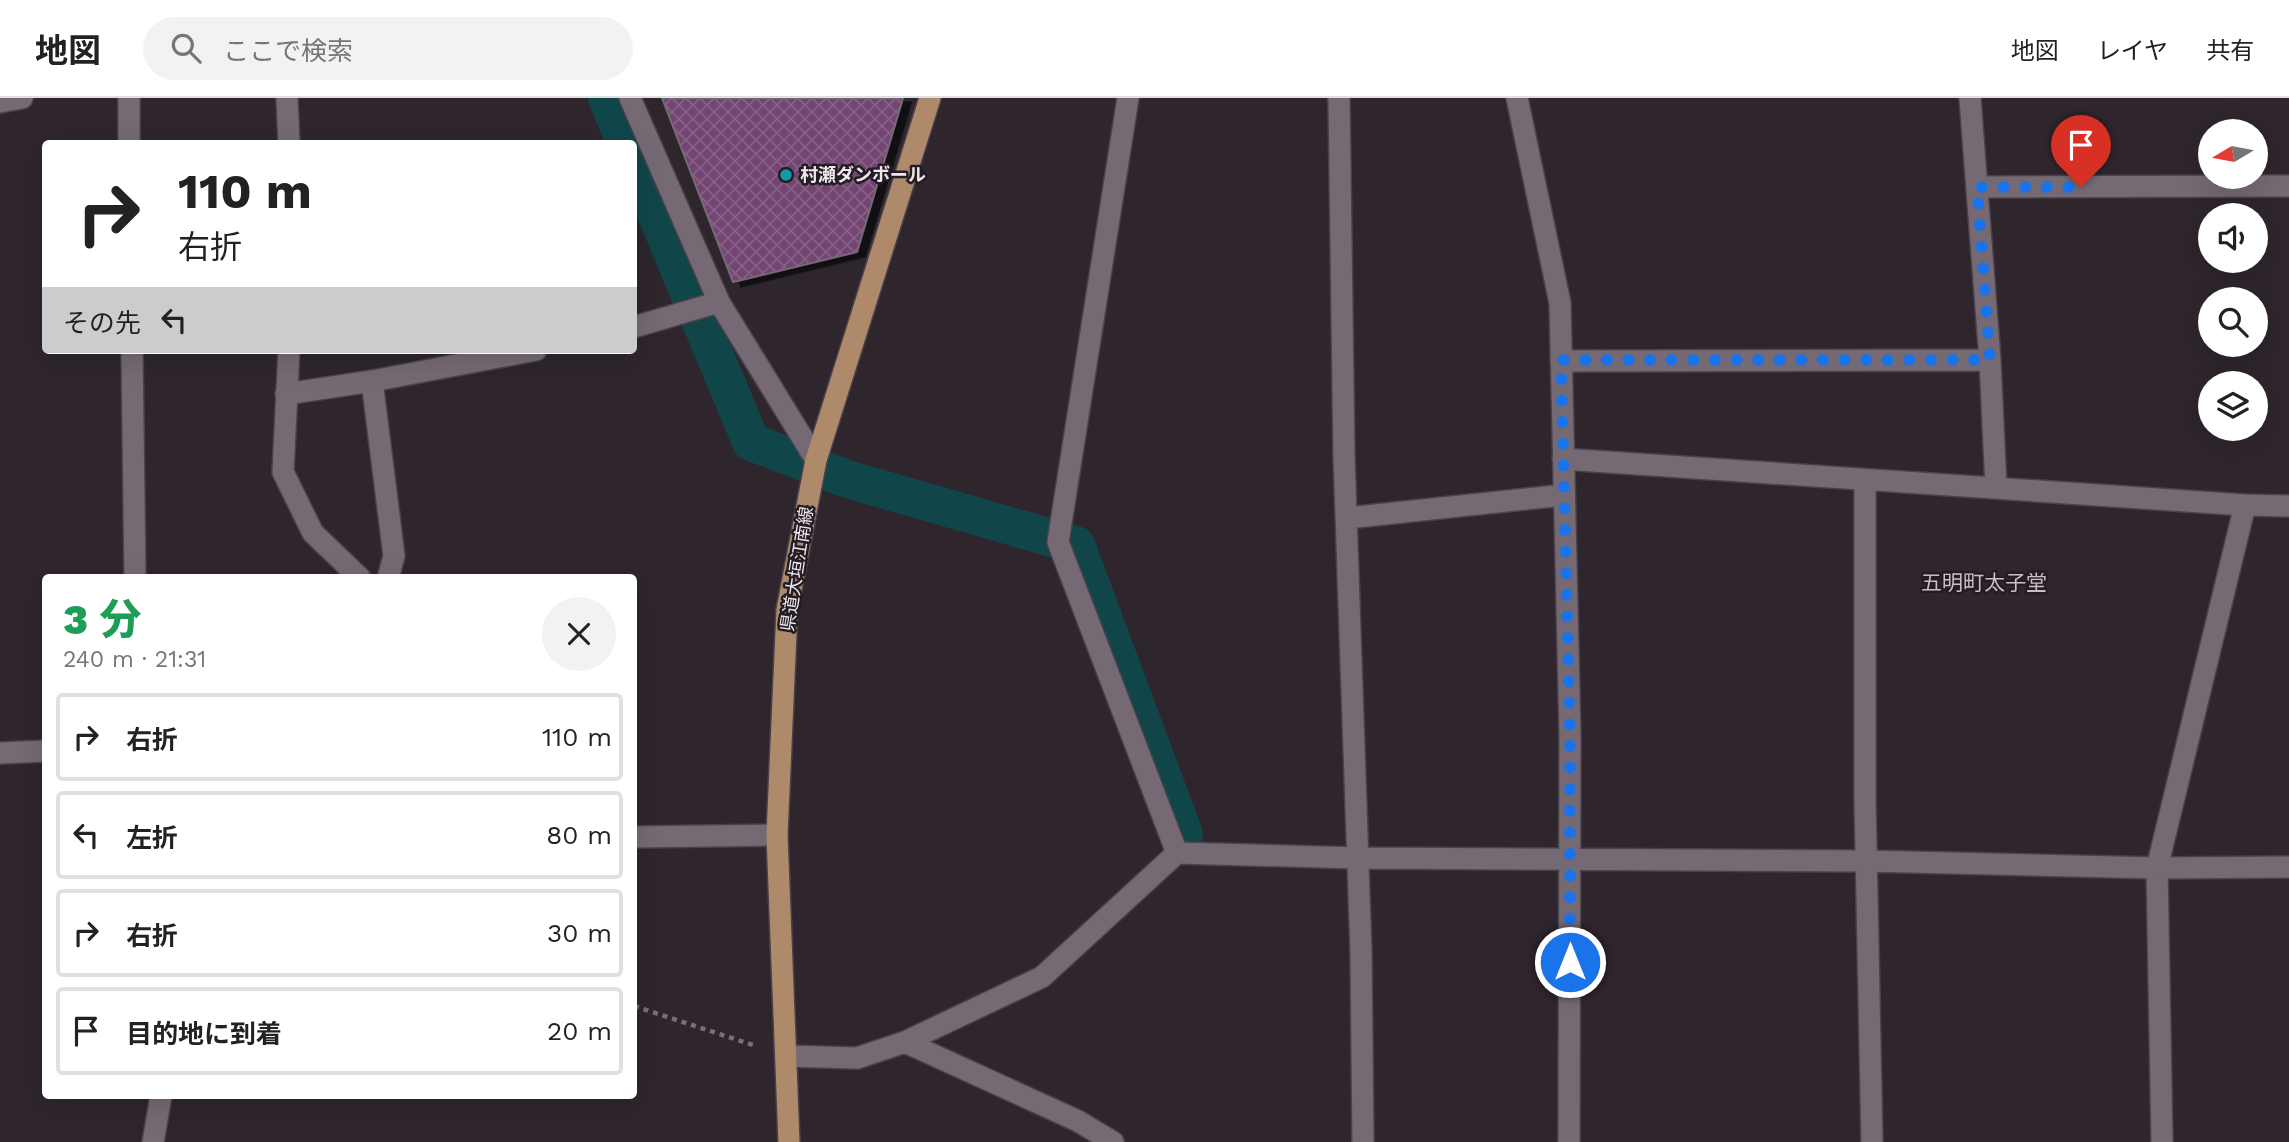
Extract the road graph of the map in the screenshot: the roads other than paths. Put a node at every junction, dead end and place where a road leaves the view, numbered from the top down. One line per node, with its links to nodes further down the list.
1 (22, 98): 10 (street)
2 (129, 98): 11 (street)
3 (287, 98): 12 (street)
4 (630, 98): 15 (street)
5 (930, 98): 25 (main road, 県道大垣江南線)
6 (1128, 98): 39 (street)
7 (1339, 98): 31 (street)
8 (1517, 98): 20 (street)
9 (1970, 98): 14 (street)
10 (0, 102)
11 (129, 140)
12 (289, 140)
13 (2289, 186): 14 (street)
14 (1977, 187): 21 (street)
15 (719, 302): 16 (street); 25 (street)
16 (637, 326)
17 (132, 354): 32 (street)
18 (289, 354): 23 (street)
19 (515, 354): 22 (street)
20 (1561, 360): 21 (street); 24 (street)
21 (1990, 360): 27 (street)
22 (372, 381): 23 (street); 34 (street)
23 (286, 394): 33 (street)
24 (1563, 459): 26 (street); 28 (street)
25 (816, 460): 37 (main road, 県道大垣江南線)
26 (1865, 480): 27 (street); 42 (street)
27 (1996, 488): 29 (street)
28 (1564, 495): 31 (street); 41 (street)
29 (2245, 505): 30 (street); 44 (street)
30 (2289, 506)
31 (1347, 518): 40 (street)
32 (135, 574)
33 (356, 574)
34 (389, 574)
35 (42, 751): 36 (street)
36 (0, 753)
37 (777, 835): 38 (street); 46 (main road, 県道大垣江南線)
38 (637, 837)
39 (1177, 853): 40 (street); 45 (street)
40 (1358, 858): 41 (street); 51 (street)
41 (1570, 860): 42 (street); 52 (street)
42 (1867, 861): 44 (street); 53 (street)
43 (2289, 867): 44 (street)
44 (2157, 868): 54 (street)
45 (905, 1042): 46 (street); 50 (street)
46 (786, 1056): 49 (main road, 県道大垣江南線)
47 (161, 1099): 48 (street)
48 (153, 1142)
49 (789, 1142)
50 (1113, 1142)
51 (1363, 1142)
52 (1569, 1142)
53 (1872, 1142)
54 (2162, 1142)

